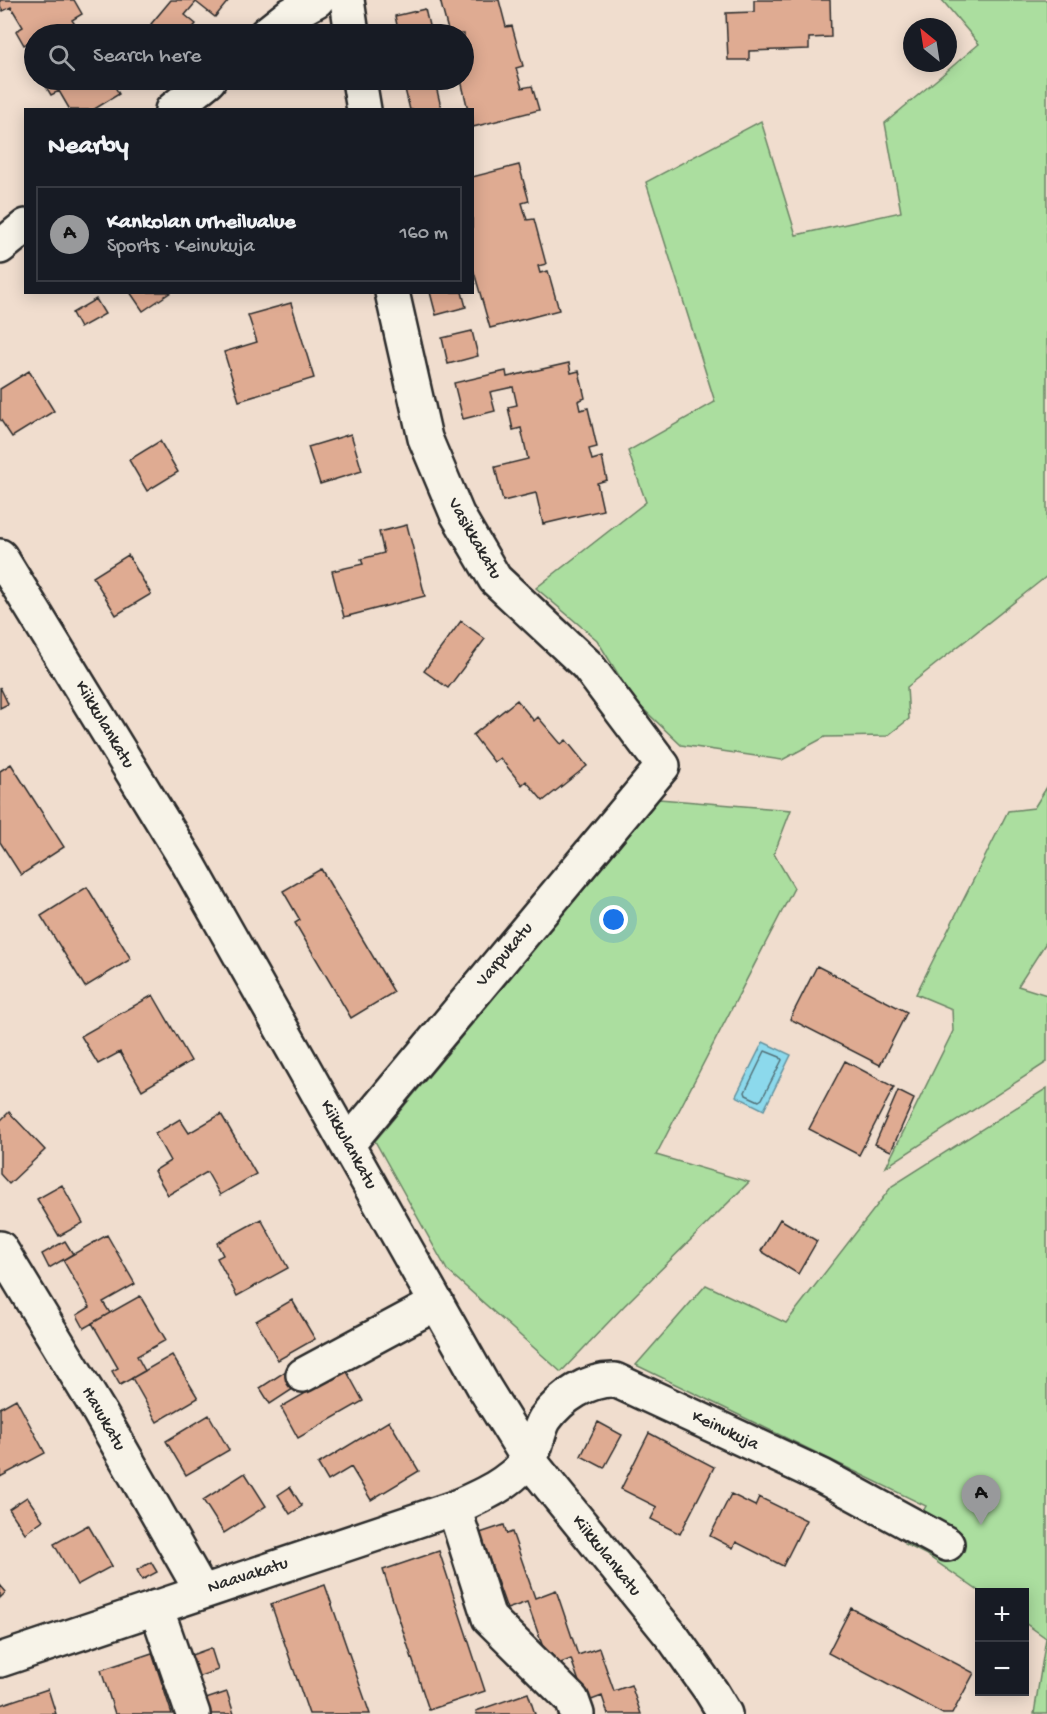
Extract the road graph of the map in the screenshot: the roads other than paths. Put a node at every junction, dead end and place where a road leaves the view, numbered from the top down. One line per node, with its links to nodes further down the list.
1 (316, 0): 3 (street)
2 (346, 0): 4 (street)
3 (279, 24)
4 (350, 24)
5 (197, 90): 7 (street)
6 (361, 90): 8 (street)
7 (174, 108)
8 (364, 108)
9 (24, 228): 10 (street)
10 (0, 247)
11 (392, 294): 13 (street, Vasikkakatu)
12 (0, 555): 14 (street, Kiikkulankatu)
13 (663, 766): 14 (street, Varpukatu)
14 (348, 1144): 16 (street, Kiikkulankatu)
15 (0, 1248): 21 (street, Havukatu)
16 (437, 1303): 17 (street); 18 (street, Kiikkulankatu)
17 (303, 1375)
18 (529, 1460): 19 (street, Naavakatu); 20 (street, Keinukuja); 26 (street, Kiikkulankatu)
19 (454, 1508): 21 (street, Naavakatu); 25 (street)
20 (947, 1544)
21 (202, 1592): 22 (street, Naavakatu)
22 (156, 1607): 23 (street, Naavakatu); 24 (street)
23 (0, 1660)
24 (193, 1714)
25 (577, 1714)
26 (725, 1714)

